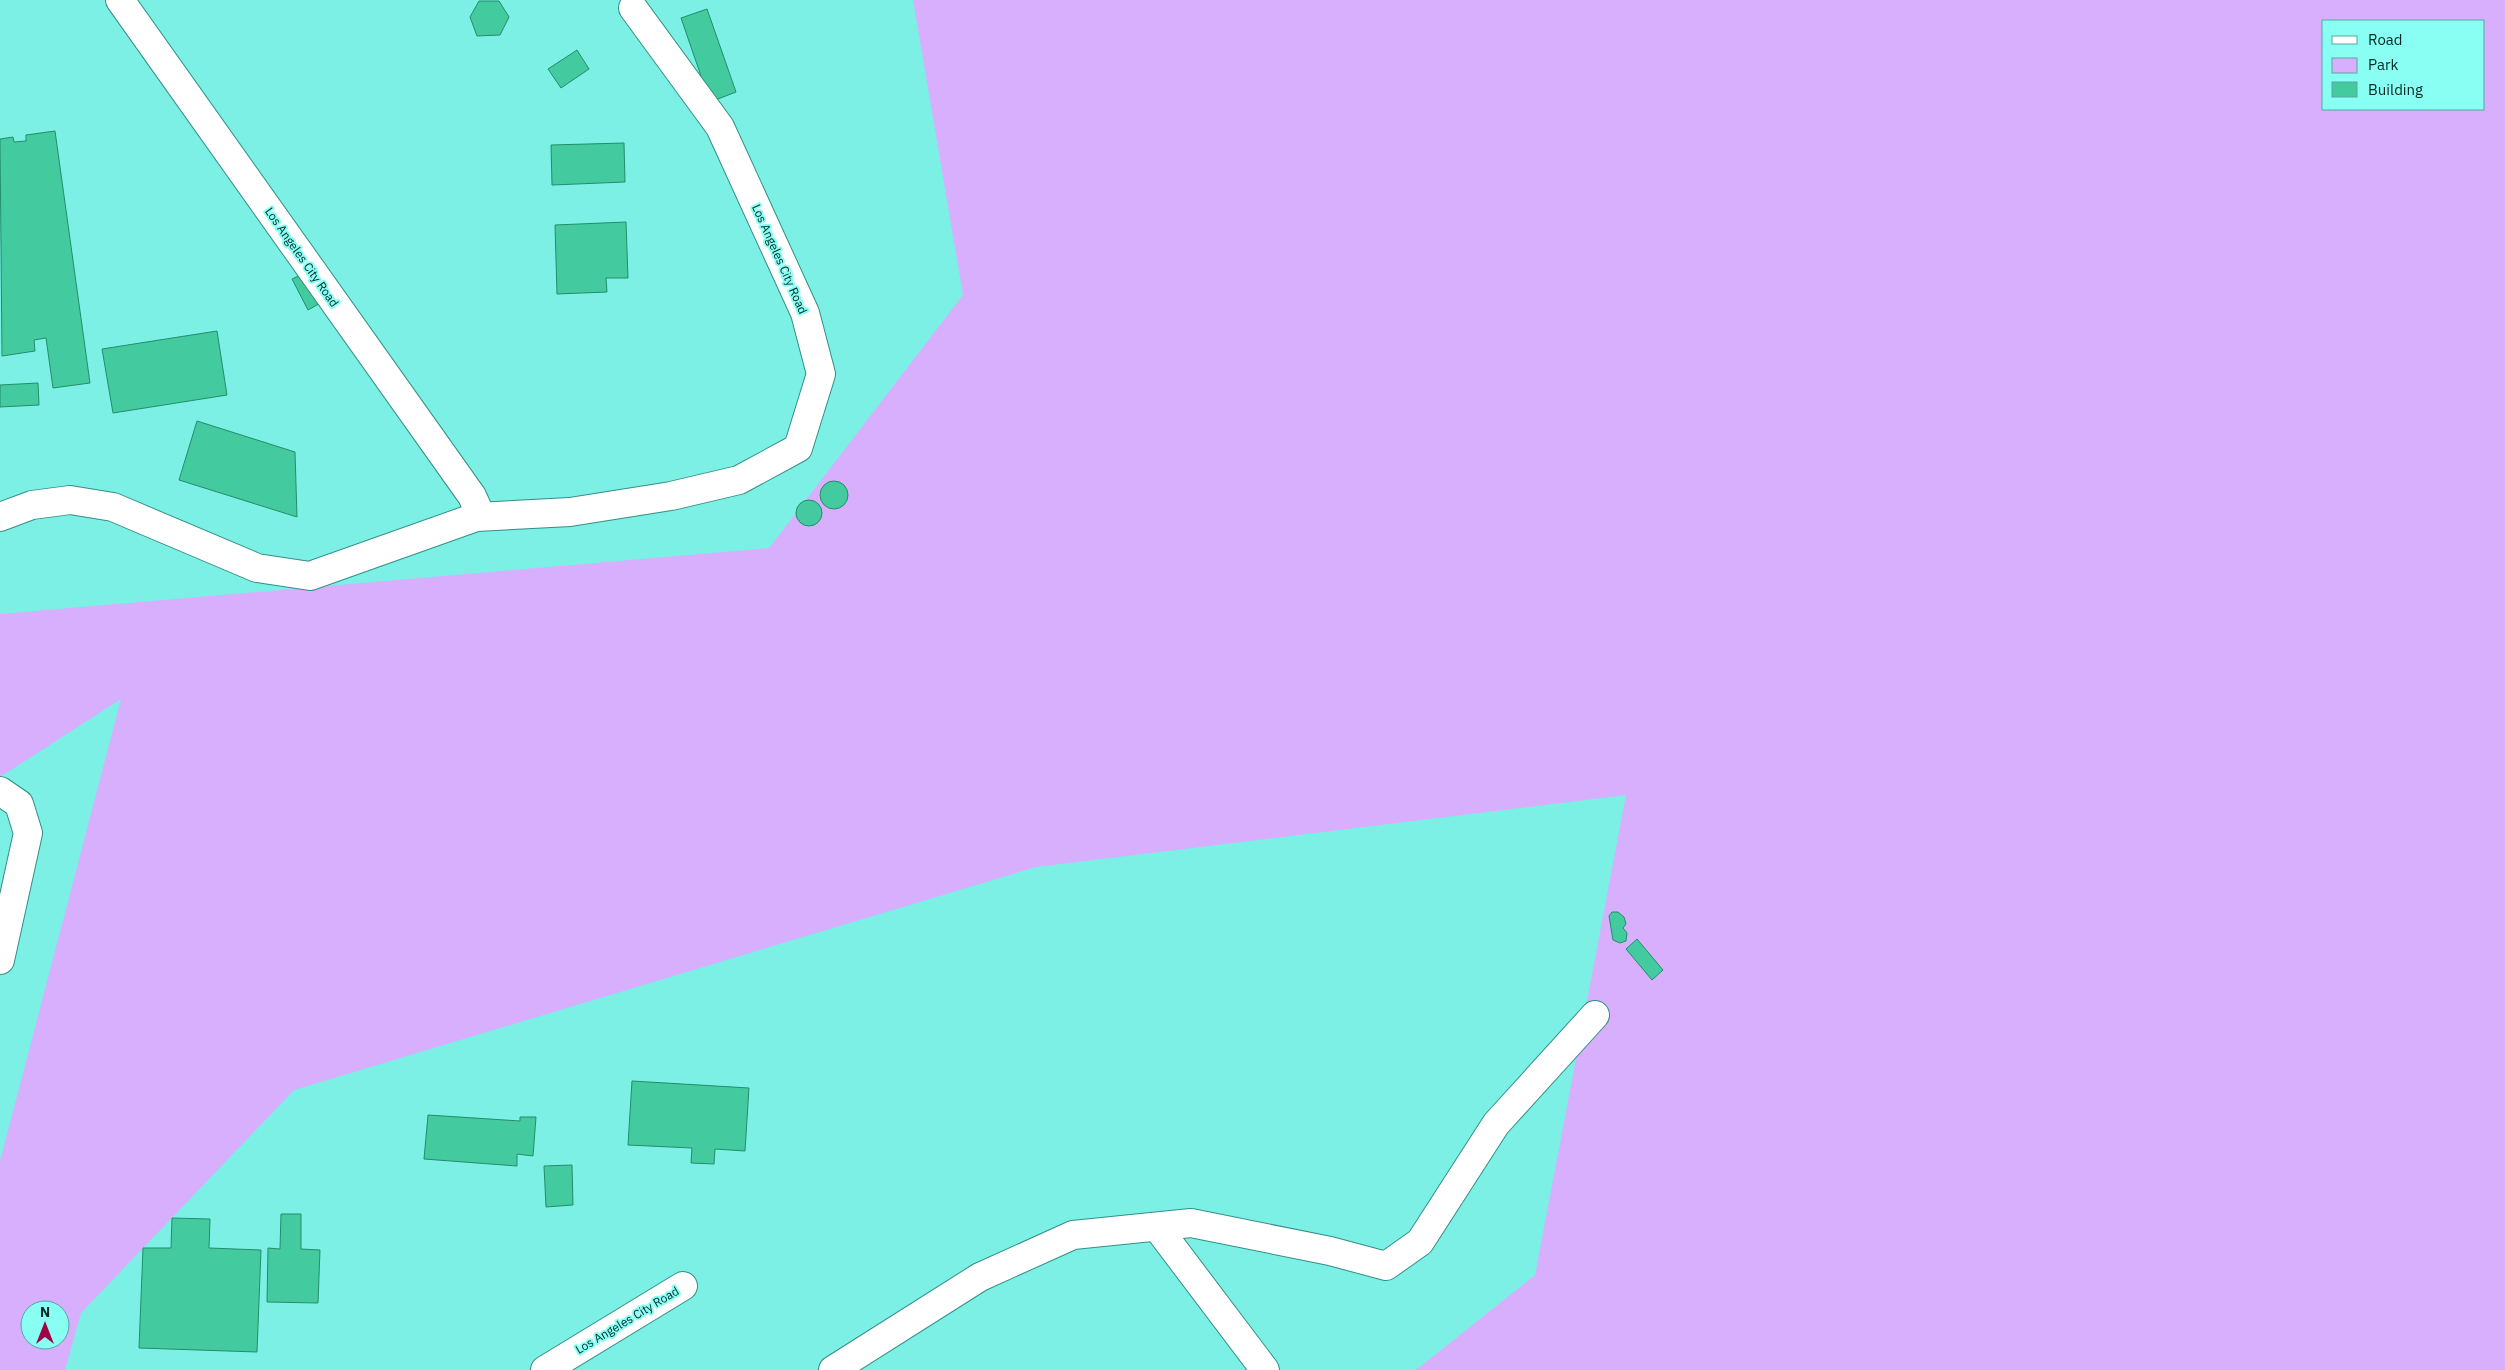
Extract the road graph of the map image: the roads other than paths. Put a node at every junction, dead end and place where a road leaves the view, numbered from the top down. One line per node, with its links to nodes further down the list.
1 (120, 0): 3 (lane, Los Angeles City Road)
2 (633, 8): 3 (lane, Los Angeles City Road)
3 (476, 516): 4 (lane, Los Angeles City Road)
4 (0, 517)
5 (0, 791): 6 (lane)
6 (0, 960)
7 (1595, 1015): 8 (lane)
8 (1158, 1227): 11 (lane); 12 (lane)
9 (683, 1286): 10 (lane, Los Angeles City Road)
10 (545, 1370)
11 (833, 1370)
12 (1265, 1370)

